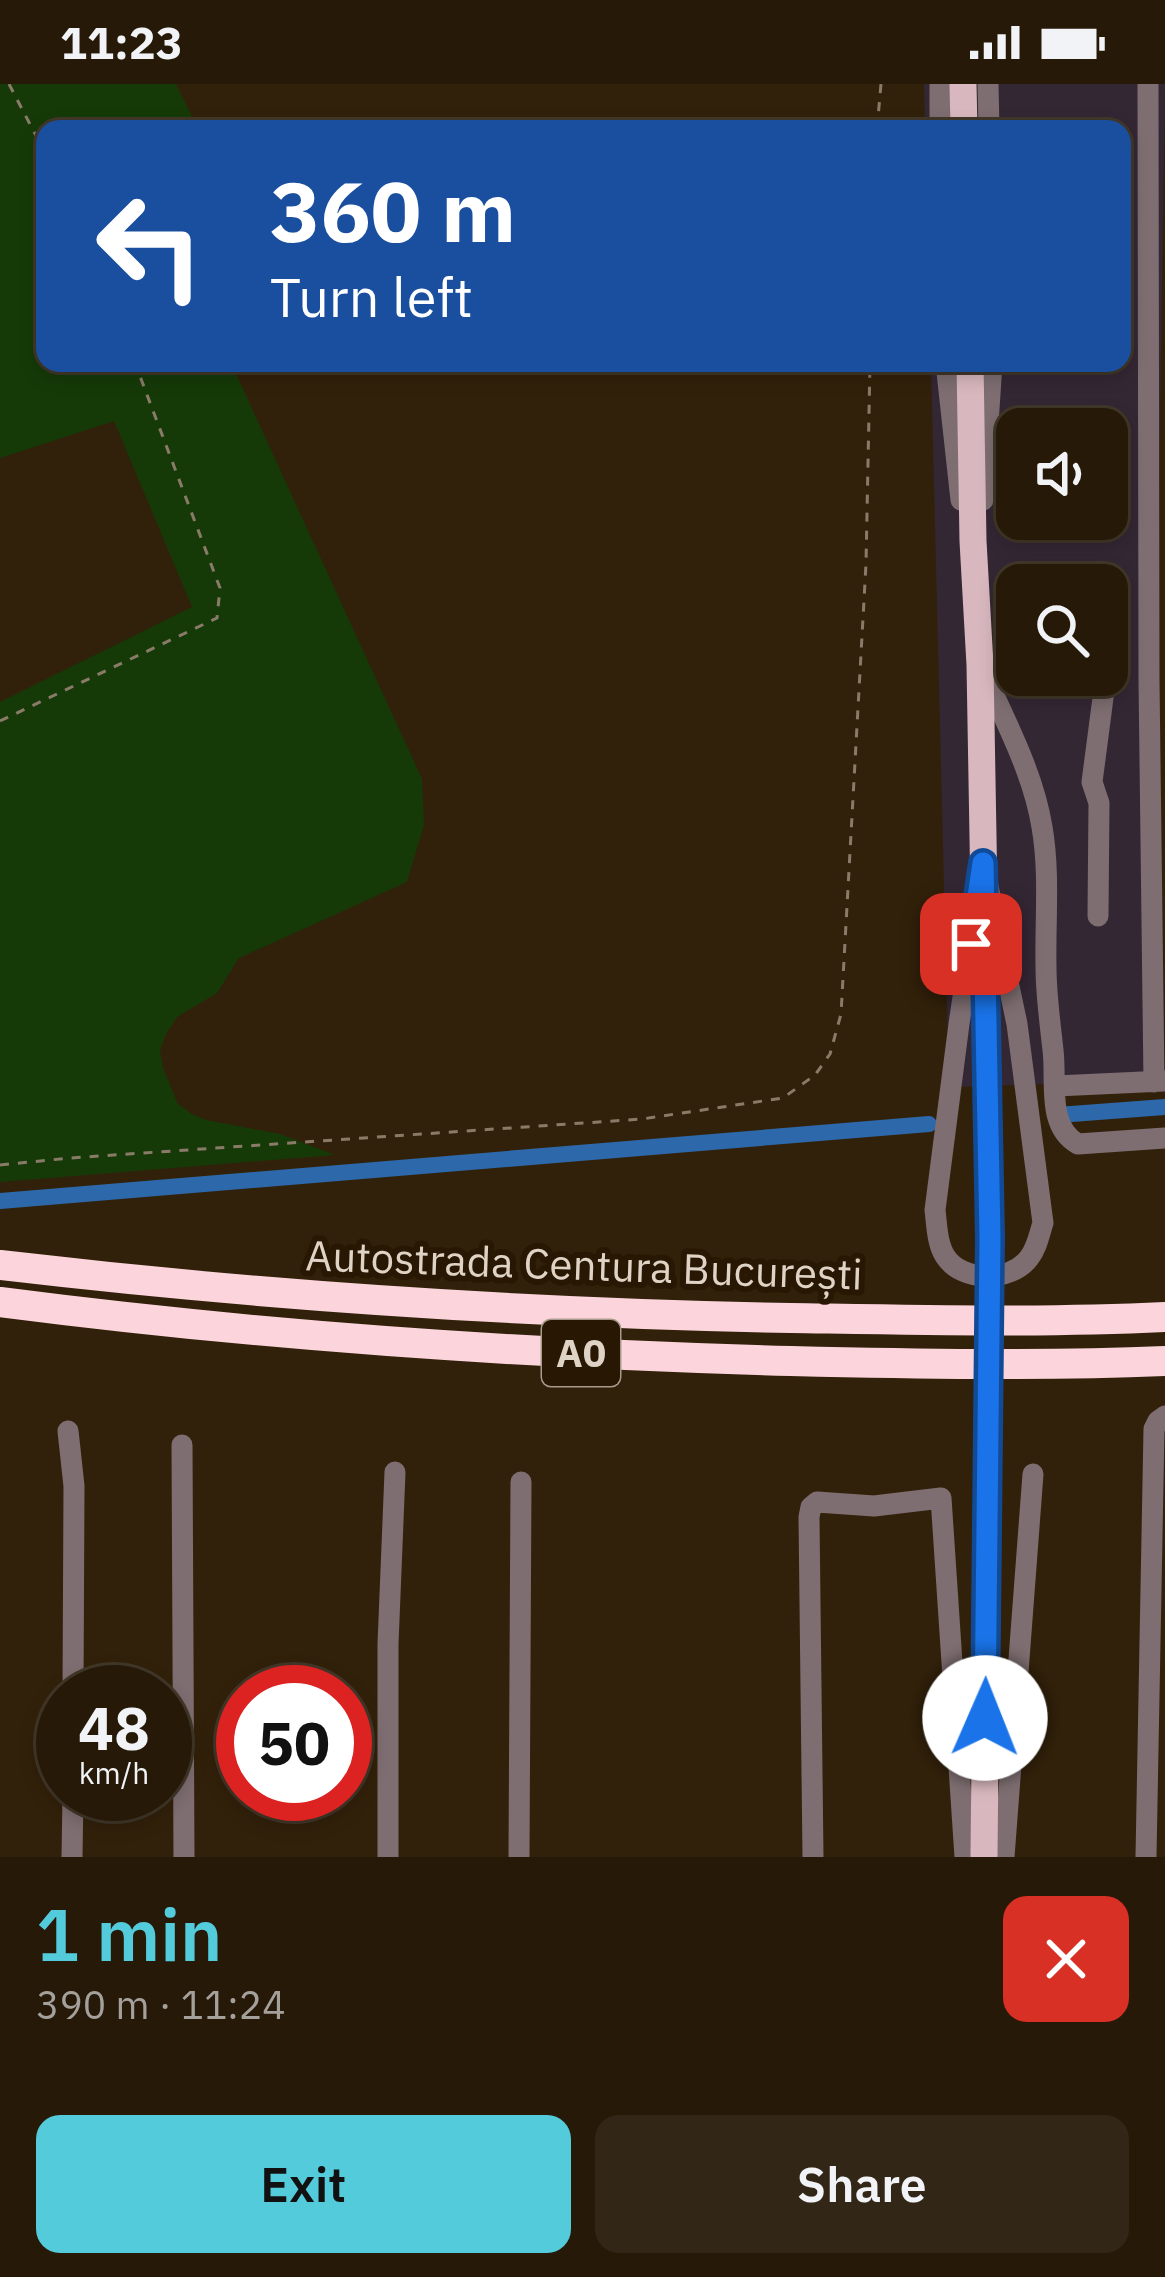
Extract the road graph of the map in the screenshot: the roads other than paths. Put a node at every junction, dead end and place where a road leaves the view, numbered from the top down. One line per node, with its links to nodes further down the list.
1 (940, 84): 5 (street)
2 (963, 84): 6 (main road)
3 (988, 84): 7 (street)
4 (1148, 84): 14 (street)
5 (940, 120)
6 (964, 120)
7 (989, 120)
8 (947, 372): 11 (street)
9 (970, 372): 11 (main road)
10 (991, 372): 11 (street)
11 (973, 541): 12 (main road)
12 (980, 665): 16 (main road); 19 (street)
13 (1128, 679): 14 (street)
14 (1149, 680): 18 (street)
15 (1103, 696): 17 (street)
16 (983, 863): 16 (street); 39 (main road, bridge)
17 (1097, 916)
18 (1159, 1082): 19 (street)
19 (1056, 1086): 20 (street)
20 (1165, 1138)
21 (0, 1265): 23 (highway, Autostrada Centura București / A0)
22 (0, 1302): 24 (highway, Autostrada Centura București / A0)
23 (1165, 1317)
24 (1165, 1361)
25 (1159, 1423): 41 (street)
26 (68, 1431): 31 (street)
27 (182, 1445): 34 (street)
28 (395, 1472): 35 (street)
29 (1033, 1474): 40 (street)
30 (520, 1482): 36 (street)
31 (73, 1665)
32 (73, 1821): 33 (street)
33 (72, 1857)
34 (184, 1857)
35 (388, 1857)
36 (519, 1857)
37 (812, 1857): 38 (street)
38 (965, 1857)
39 (984, 1857)
40 (1004, 1857)
41 (1146, 1857)

